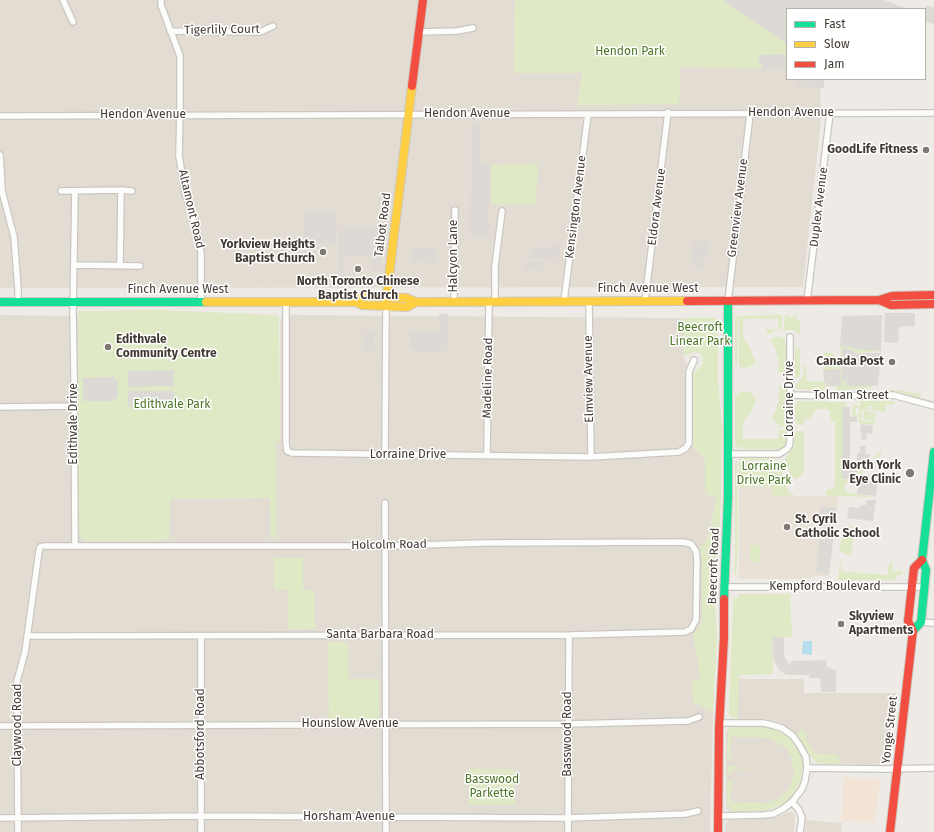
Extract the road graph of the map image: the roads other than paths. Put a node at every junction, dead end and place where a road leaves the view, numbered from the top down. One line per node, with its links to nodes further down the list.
1 (63, 0): 4 (street)
2 (161, 0): 7 (street, Altamont Road)
3 (422, 0): 8 (main road, Talbot Road)
4 (73, 22)
5 (273, 26): 7 (street, Tigerlily Court)
6 (473, 28): 8 (street)
7 (170, 30): 12 (street, Altamont Road)
8 (419, 32): 13 (main road, Talbot Road)
9 (668, 112): 14 (street, Hendon Avenue); 15 (street, Hendon Avenue); 32 (street, Eldora Avenue)
10 (934, 112): 11 (street, Hendon Avenue)
11 (830, 113): 15 (street, Hendon Avenue); 34 (street, Duplex Avenue)
12 (180, 114): 13 (street, Hendon Avenue); 16 (street, Hendon Avenue); 38 (street, Altamont Road)
13 (409, 114): 14 (street, Hendon Avenue); 29 (main road, Talbot Road)
14 (588, 114): 30 (street, Kensington Avenue)
15 (750, 114): 33 (street, Greenview Avenue)
16 (0, 116)
17 (0, 155): 36 (street)
18 (121, 190): 20 (street); 21 (street); 25 (street)
19 (61, 191): 20 (street)
20 (75, 191): 24 (street, Edithvale Drive)
21 (132, 191)
22 (455, 210): 40 (street, Halcyon Lane)
23 (502, 211): 41 (street, Madeline Road)
24 (74, 265): 25 (street); 37 (street, Edithvale Drive)
25 (120, 266): 26 (street)
26 (140, 266)
27 (934, 296): 28 (main road, Finch Avenue West)
28 (880, 300): 34 (main road, Finch Avenue West); 42 (main road, Finch Avenue West)
29 (386, 301): 39 (main road, Finch Avenue West); 40 (main road, Finch Avenue West); 51 (street, Talbot Road)
30 (564, 301): 31 (main road, Finch Avenue West); 41 (main road, Finch Avenue West)
31 (588, 301): 32 (main road, Finch Avenue West); 53 (street, Elmview Avenue)
32 (645, 301): 33 (main road, Finch Avenue West)
33 (728, 301): 34 (main road, Finch Avenue West); 50 (main road, Beecroft Road)
34 (807, 301)
35 (0, 302): 36 (main road, Finch Avenue West)
36 (18, 302): 37 (main road, Finch Avenue West)
37 (73, 302): 38 (main road, Finch Avenue West); 46 (street, Edithvale Drive)
38 (201, 302): 39 (main road, Finch Avenue West)
39 (286, 302): 51 (street, Lorraine Drive)
40 (454, 302): 41 (main road, Finch Avenue West)
41 (492, 302): 52 (street, Madeline Road)
42 (934, 304)
43 (790, 337): 45 (street, Lorraine Drive)
44 (694, 360): 53 (street, Lorraine Drive)
45 (790, 395): 47 (street, Tolman Street); 50 (street, Lorraine Drive)
46 (74, 406): 48 (street); 56 (street, Edithvale Drive)
47 (934, 406)
48 (0, 407)
49 (934, 452): 54 (main road, Yonge Street)
50 (728, 454): 61 (main road, Beecroft Road)
51 (385, 455): 52 (street, Lorraine Drive)
52 (487, 455): 53 (street, Lorraine Drive)
53 (590, 457)
54 (932, 491): 59 (main road, Yonge Street)
55 (385, 503): 57 (street)
56 (74, 546): 57 (street, Holcolm Road); 58 (street, Holcolm Road)
57 (386, 546): 63 (street, Holcolm Road); 67 (street)
58 (40, 547): 69 (street, Claywood Road)
59 (922, 560): 60 (main road, Yonge Street); 62 (main road, Yonge Street)
60 (912, 586): 61 (street, Kempford Boulevard); 62 (street, Kempford Boulevard); 66 (main road, Yonge Street)
61 (725, 587): 72 (main road, Beecroft Road)
62 (924, 587): 64 (main road, Yonge Street)
63 (696, 590): 68 (street, Santa Barbara Road)
64 (920, 622): 65 (street); 66 (main road)
65 (934, 623)
66 (913, 631): 80 (main road, Yonge Street)
67 (386, 635): 68 (street, Santa Barbara Road); 70 (street, Santa Barbara Road); 73 (street)
68 (569, 635): 74 (street, Basswood Road)
69 (28, 636): 70 (street, Santa Barbara Road); 76 (street, Claywood Road)
70 (201, 636): 77 (street, Abbotsford Road)
71 (699, 717): 74 (street, Hounslow Avenue)
72 (720, 723): 78 (street); 84 (main road, Beecroft Road)
73 (385, 724): 74 (street, Hounslow Avenue); 77 (street, Hounslow Avenue); 85 (street)
74 (568, 724): 88 (street, Basswood Road)
75 (0, 726): 76 (street, Hounslow Avenue)
76 (18, 726): 77 (street, Hounslow Avenue); 87 (street, Claywood Road)
77 (200, 726): 83 (street, Abbotsford Road)
78 (807, 768): 80 (street); 81 (street)
79 (934, 768): 80 (street)
80 (898, 769): 95 (main road, Yonge Street)
81 (792, 802): 84 (street); 94 (street)
82 (698, 811): 88 (street, Horsham Avenue)
83 (200, 816): 85 (street, Horsham Avenue); 87 (street, Horsham Avenue); 90 (street, Abbotsford Road)
84 (719, 816): 93 (main road, Beecroft Road)
85 (386, 817): 88 (street, Horsham Avenue); 91 (street)
86 (0, 818): 87 (street, Horsham Avenue)
87 (18, 818): 89 (street, Claywood Road)
88 (568, 818): 92 (street, Basswood Road)
89 (18, 832)
90 (201, 832)
91 (386, 832)
92 (568, 832)
93 (718, 832)
94 (800, 832)
95 (890, 832)

